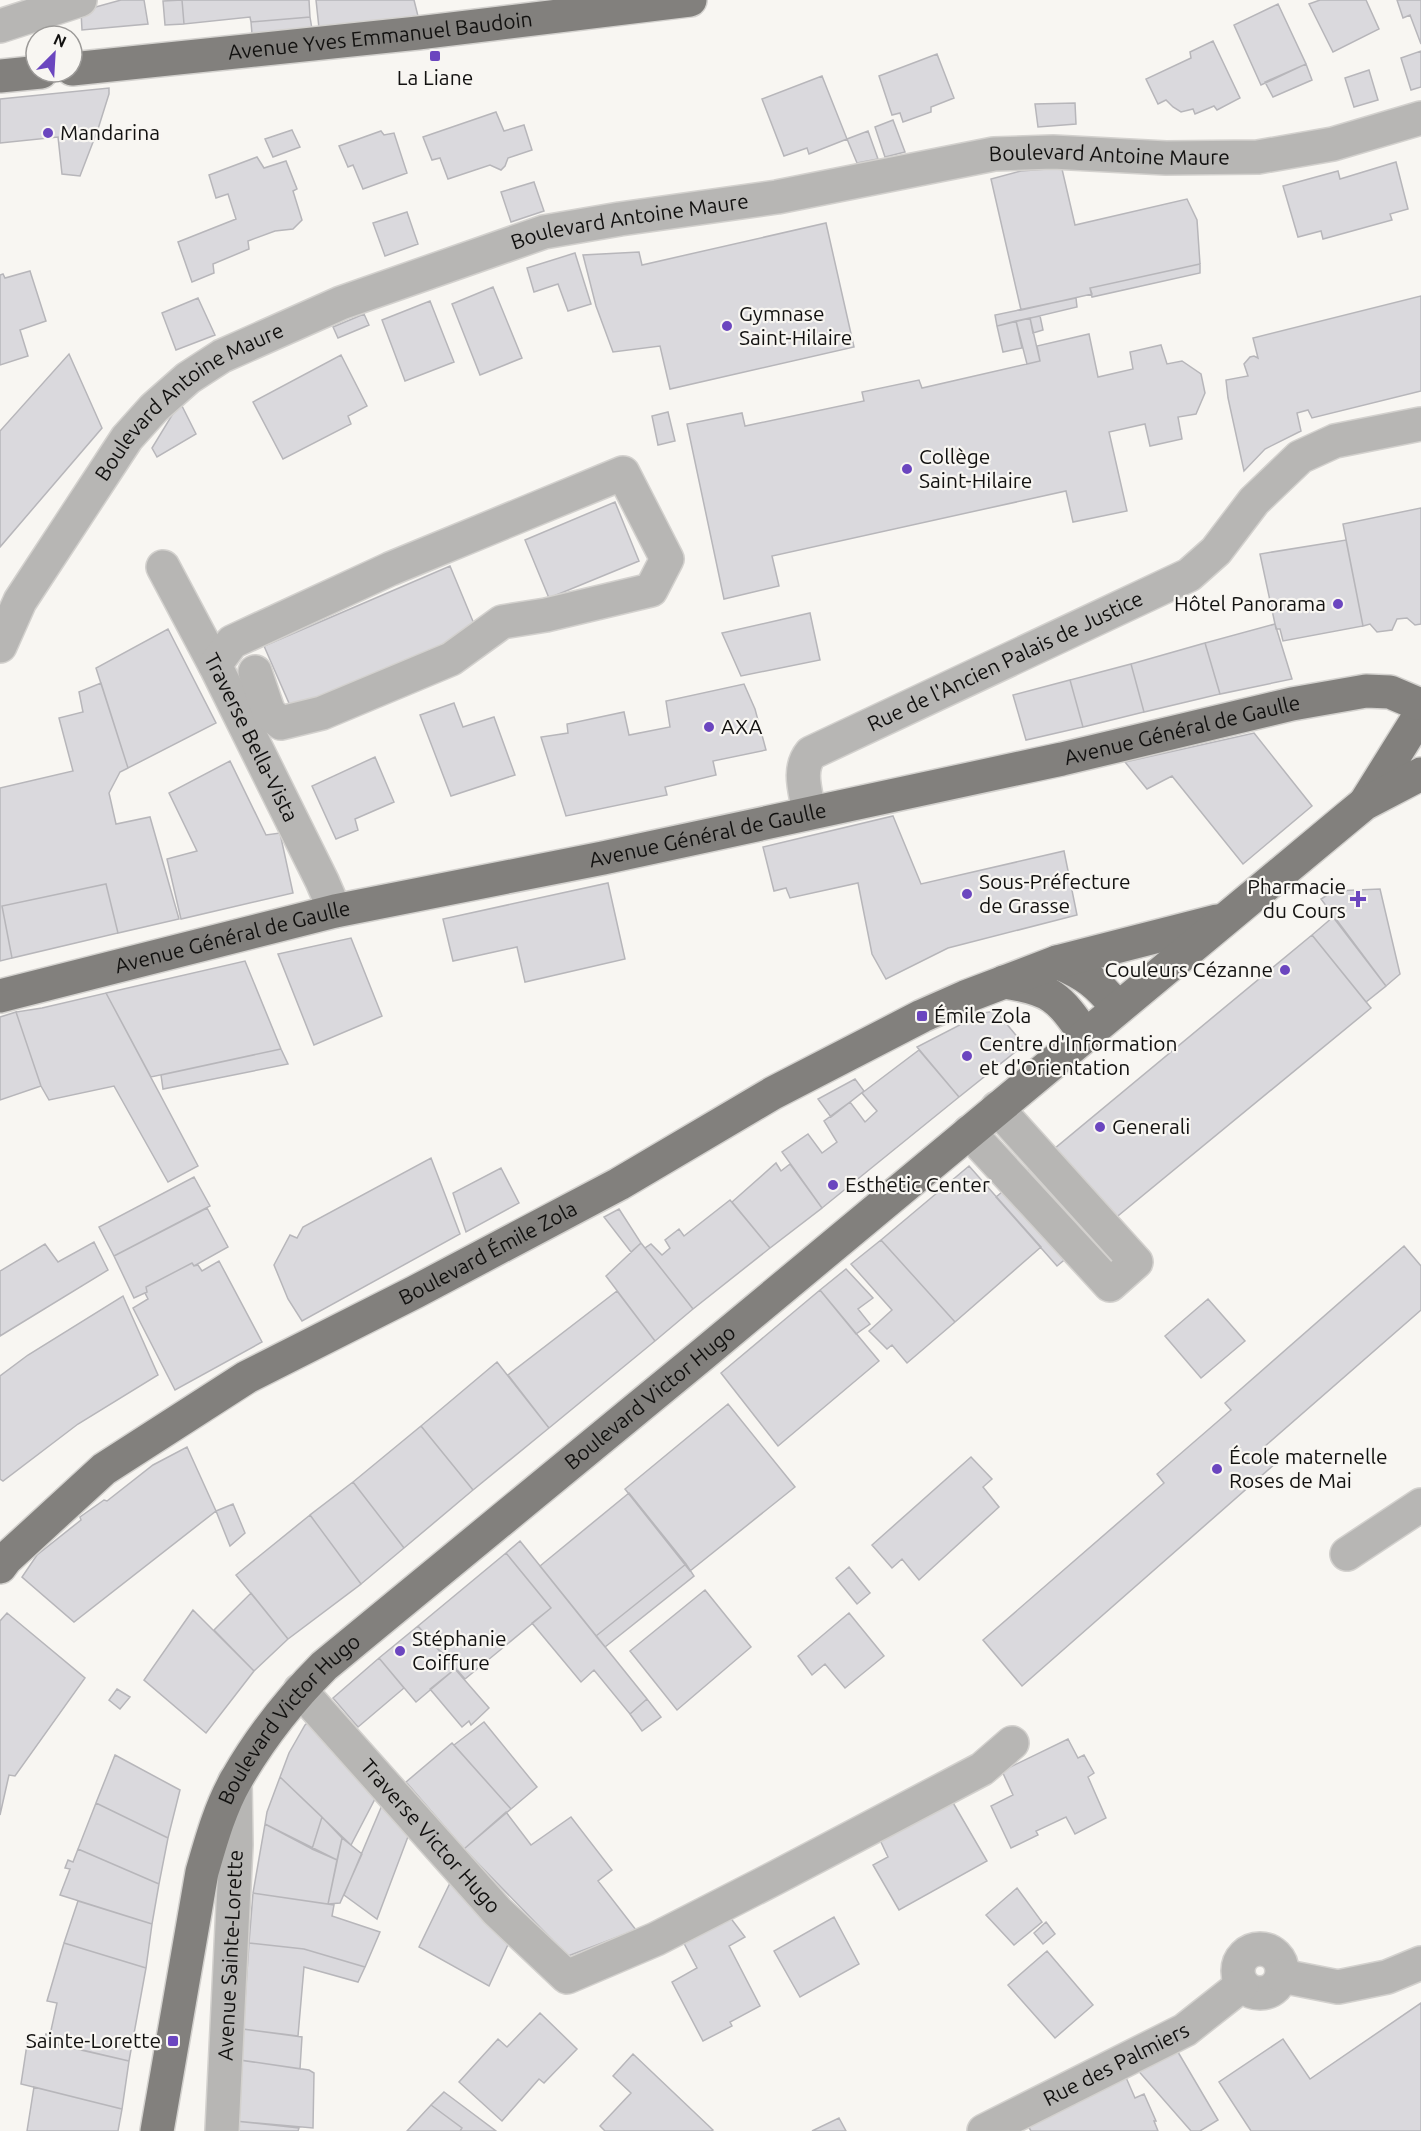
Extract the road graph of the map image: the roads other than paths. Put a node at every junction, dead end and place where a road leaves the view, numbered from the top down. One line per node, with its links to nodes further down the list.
1 (80, 0): 3 (street)
2 (690, 0): 4 (main road, Avenue Yves Emmanuel Baudoin)
3 (0, 26)
4 (84, 68)
5 (24, 74): 6 (main road)
6 (0, 76)
7 (1421, 118): 10 (street, Boulevard Antoine Maure)
8 (1421, 424): 17 (street, Rue de l'Ancien Palais de Justice)
9 (163, 567): 12 (street, Traverse Bella-Vista)
10 (10, 604): 11 (street, Boulevard Antoine Maure)
11 (0, 646)
12 (215, 665): 13 (street); 18 (street, Traverse Bella-Vista)
13 (255, 672)
14 (1419, 707): 16 (main road, Boulevard Victor Hugo); 17 (main road, Avenue Général de Gaulle)
15 (1421, 774): 16 (main road, Boulevard Victor Hugo)
16 (1364, 804): 19 (main road, Boulevard Victor Hugo)
17 (809, 812): 18 (main road, Avenue Général de Gaulle)
18 (334, 911): 22 (main road, Avenue Général de Gaulle)
19 (1227, 918): 20 (main road, Boulevard Émile Zola); 23 (main road, Boulevard Victor Hugo)
20 (1057, 962): 21 (main road, Boulevard Émile Zola); 23 (main road)
21 (1004, 982): 24 (main road); 29 (main road, Boulevard Émile Zola)
22 (0, 996)
23 (1118, 1008): 24 (main road, Boulevard Victor Hugo)
24 (1085, 1035): 25 (main road, Boulevard Victor Hugo)
25 (997, 1108): 26 (main road, Boulevard Victor Hugo); 26 (street)
26 (969, 1132): 30 (main road, Boulevard Victor Hugo)
27 (1421, 1505): 28 (street)
28 (1347, 1554)
29 (0, 1567)
30 (300, 1690): 31 (street, Traverse Victor Hugo); 32 (main road, Boulevard Victor Hugo)
31 (1012, 1743)
32 (235, 1781): 34 (main road, Boulevard Victor Hugo); 35 (street, Avenue Sainte-Lorette)
33 (1421, 1963): 36 (street, Rue des Palmiers)
34 (157, 2131)
35 (222, 2131)
36 (984, 2131)

